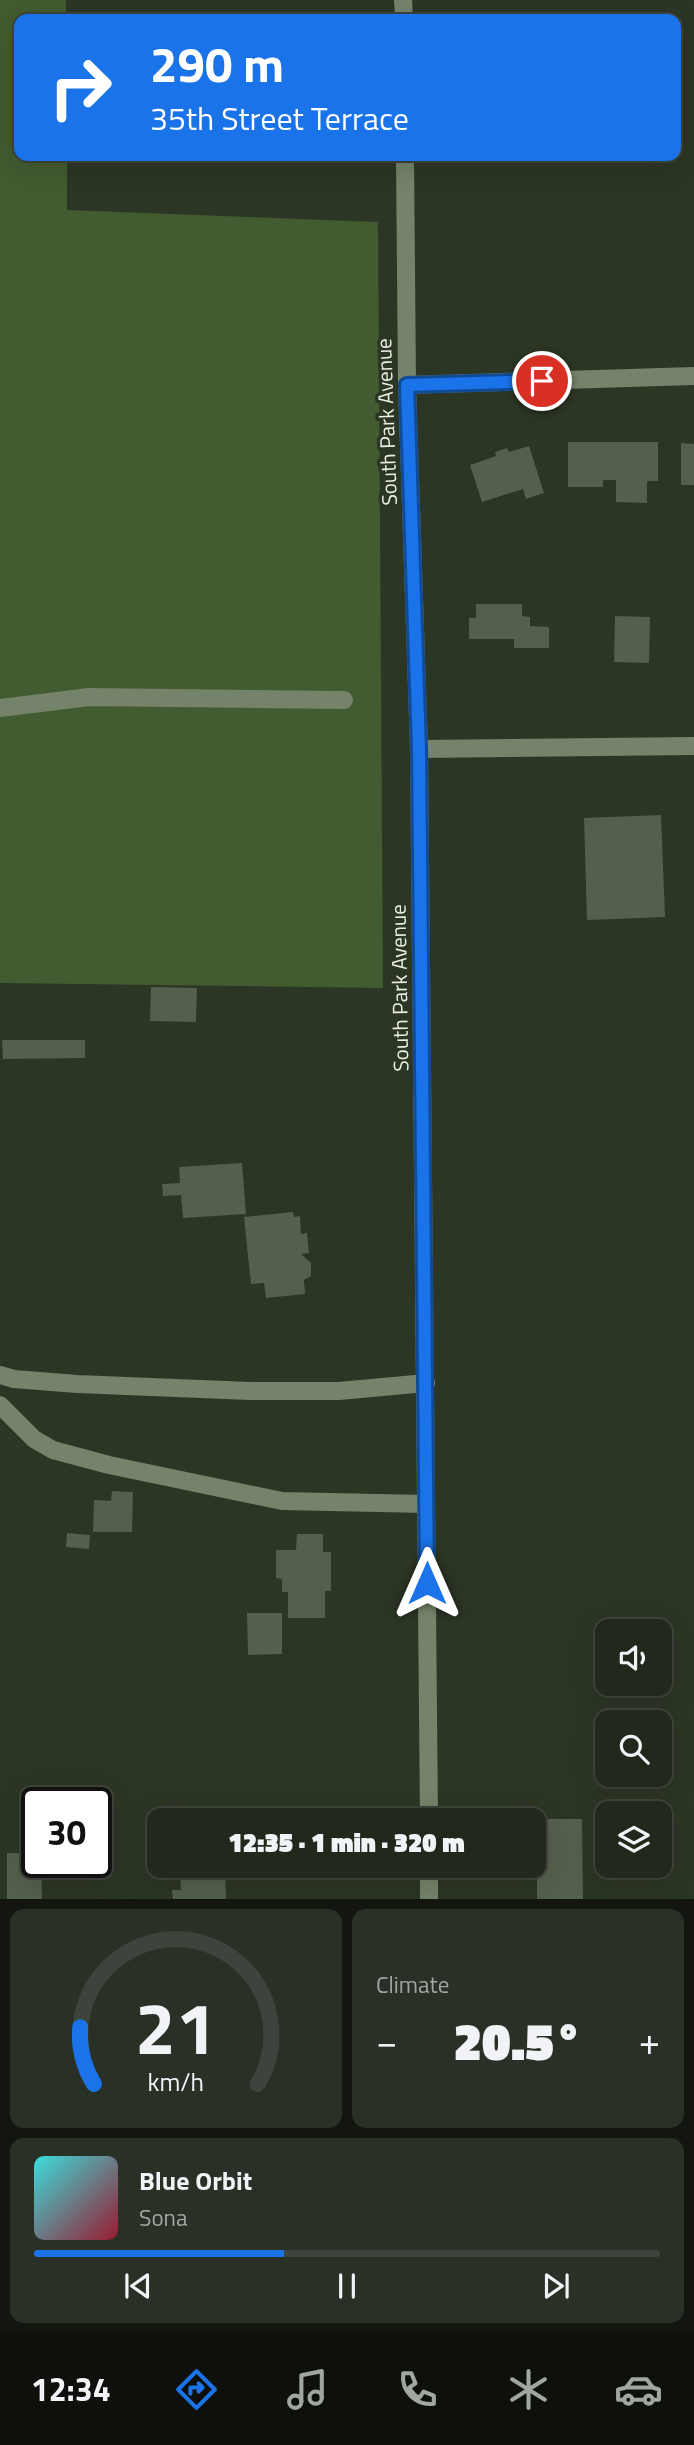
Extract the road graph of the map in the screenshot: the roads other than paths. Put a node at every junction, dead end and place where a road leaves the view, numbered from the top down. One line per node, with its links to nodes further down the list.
1 (405, 161): 3 (street, South Park Avenue)
2 (694, 376): 3 (street)
3 (407, 385): 7 (street, South Park Avenue)
4 (344, 700): 5 (street)
5 (0, 708)
6 (694, 746): 7 (street)
7 (419, 749): 9 (street, South Park Avenue)
8 (0, 1375): 9 (street)
9 (426, 1383): 11 (street, South Park Avenue)
10 (0, 1405): 11 (street)
11 (426, 1504): 12 (street, South Park Avenue)
12 (429, 1808)
13 (429, 1878): 14 (street)
14 (429, 1899)

